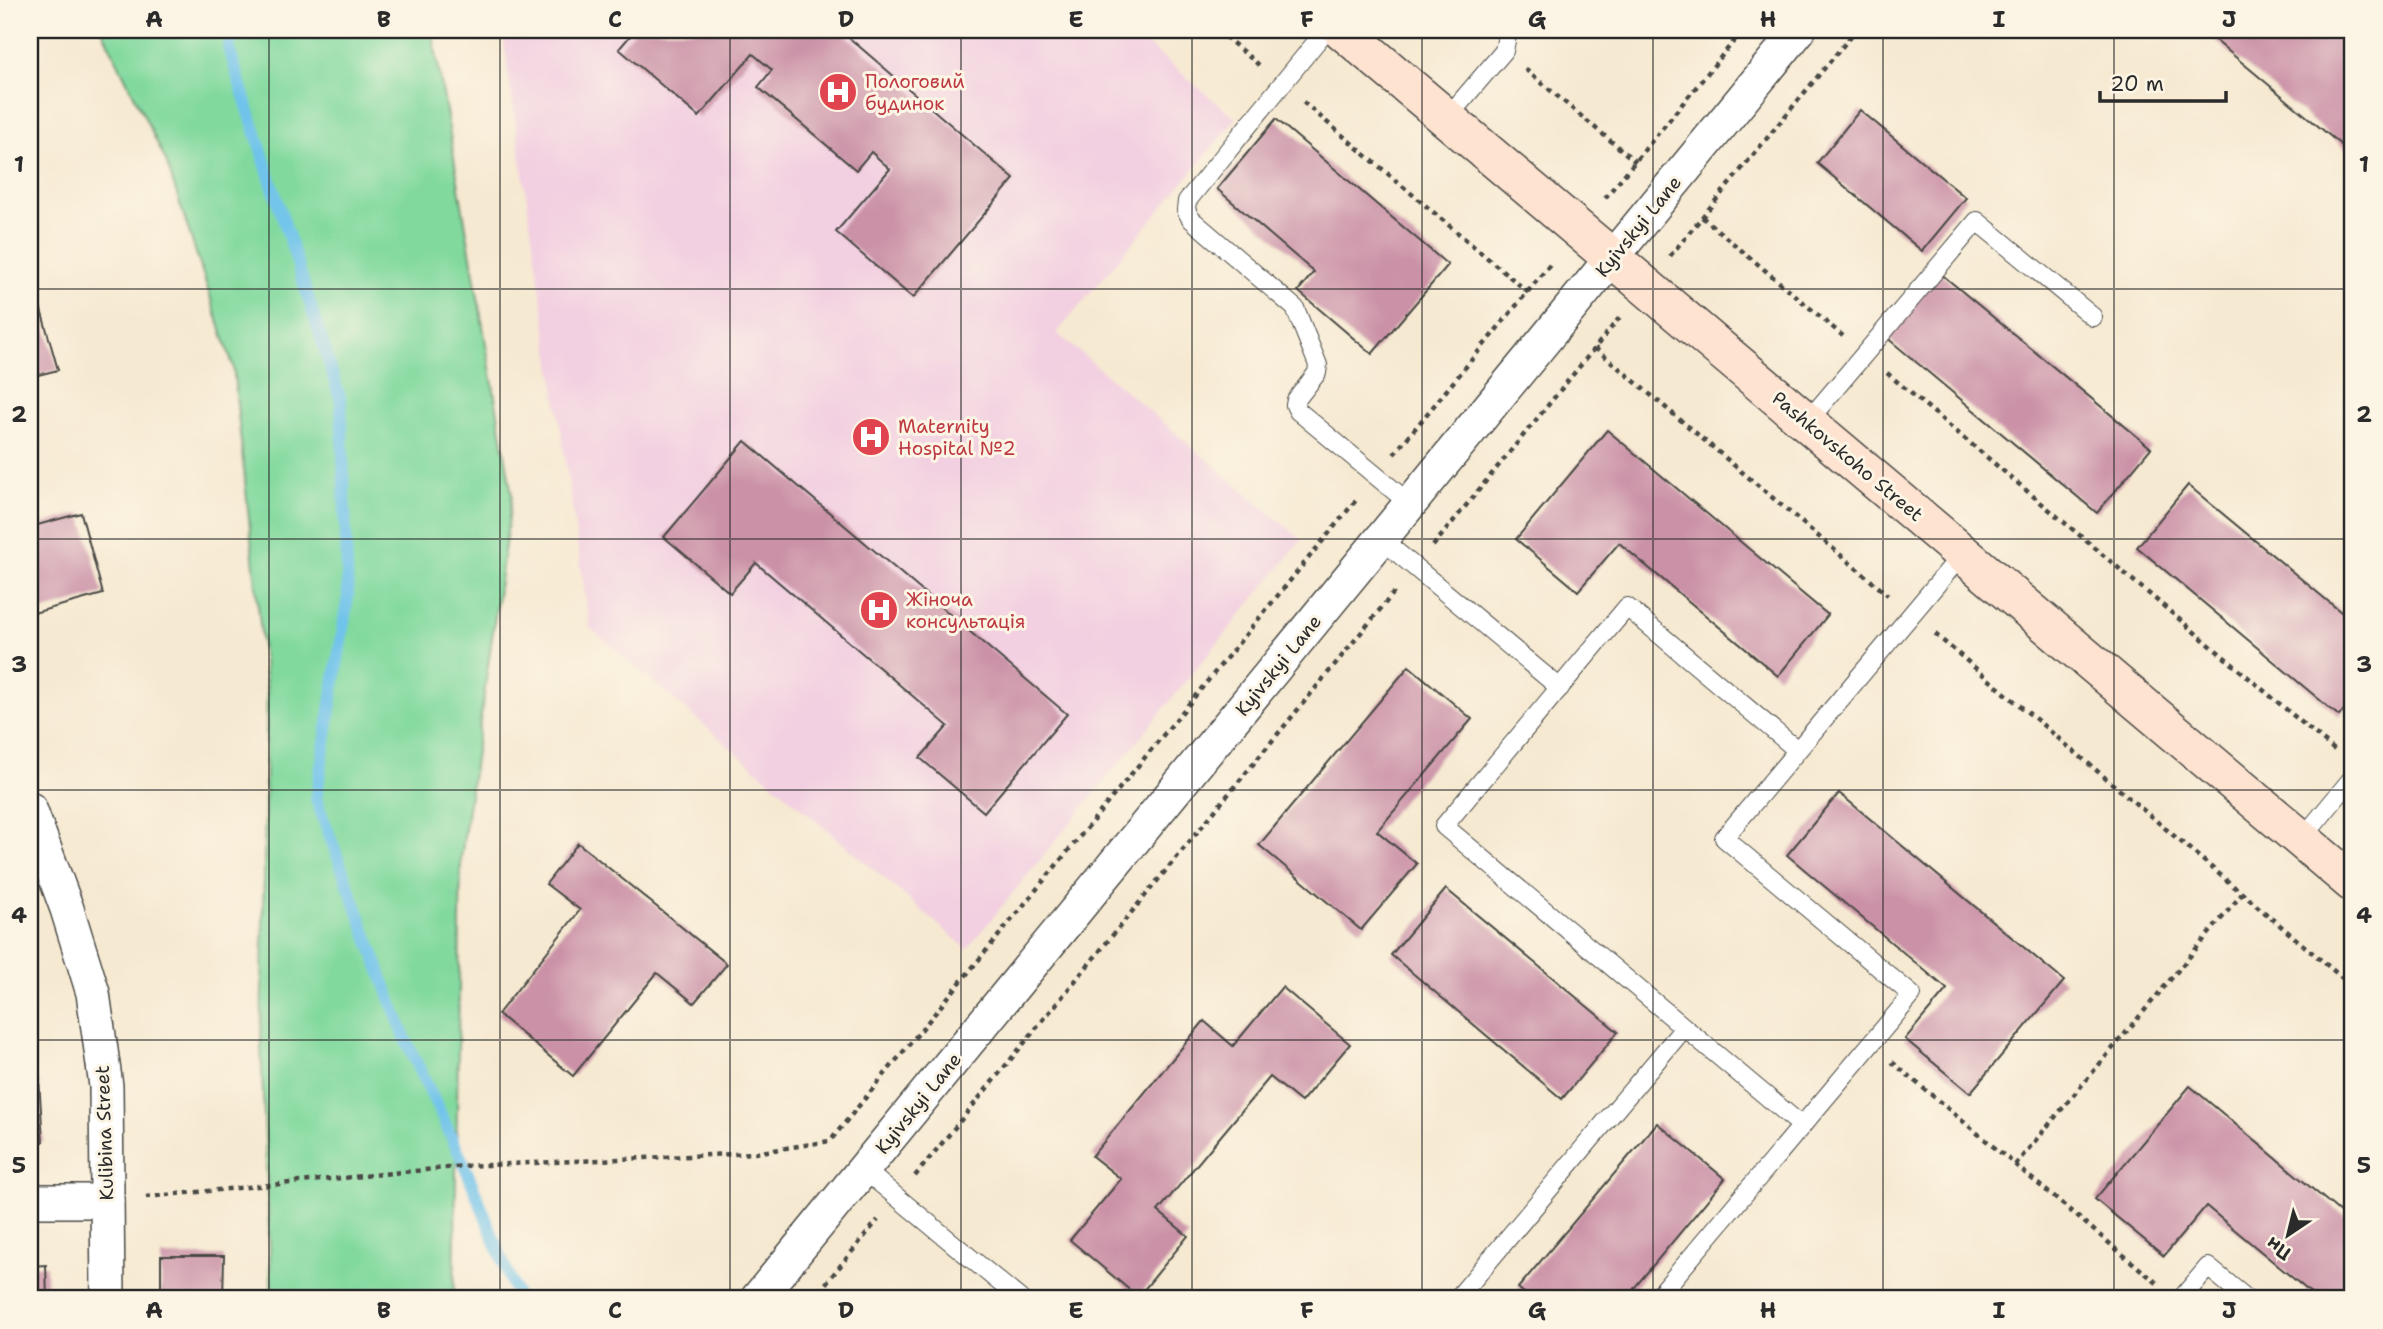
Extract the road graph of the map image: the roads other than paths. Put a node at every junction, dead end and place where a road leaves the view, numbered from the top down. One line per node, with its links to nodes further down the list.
1 (1326, 30): 9 (lane)
2 (1342, 30): 5 (street, Pashkovskoho Street)
3 (1508, 30): 5 (lane)
4 (1800, 30): 6 (street, Kyivskyi Lane)
5 (1447, 118): 6 (street, Pashkovskoho Street)
6 (1613, 258): 8 (street, Pashkovskoho Street); 9 (street, Kyivskyi Lane)
7 (2094, 317): 8 (lane)
8 (1807, 422): 11 (street, Pashkovskoho Street)
9 (1410, 504): 10 (street, Kyivskyi Lane)
10 (1381, 539): 12 (lane); 20 (street, Kyivskyi Lane)
11 (1963, 553): 13 (lane); 16 (street, Pashkovskoho Street)
12 (1560, 688): 13 (lane); 18 (lane)
13 (1797, 750): 19 (lane)
14 (2353, 777): 16 (lane)
15 (30, 809): 22 (street, Kulibina Street)
16 (2302, 839): 17 (street, Pashkovskoho Street)
17 (2353, 883)
18 (1684, 1028): 19 (lane); 27 (lane)
19 (1802, 1126): 28 (lane)
20 (863, 1169): 25 (street, Kyivskyi Lane); 26 (lane)
21 (30, 1201): 22 (street)
22 (107, 1201): 24 (street, Kulibina Street)
23 (2173, 1295): 29 (lane)
24 (108, 1299)
25 (757, 1299)
26 (1020, 1299)
27 (1457, 1299)
28 (1656, 1299)
29 (2247, 1299)

